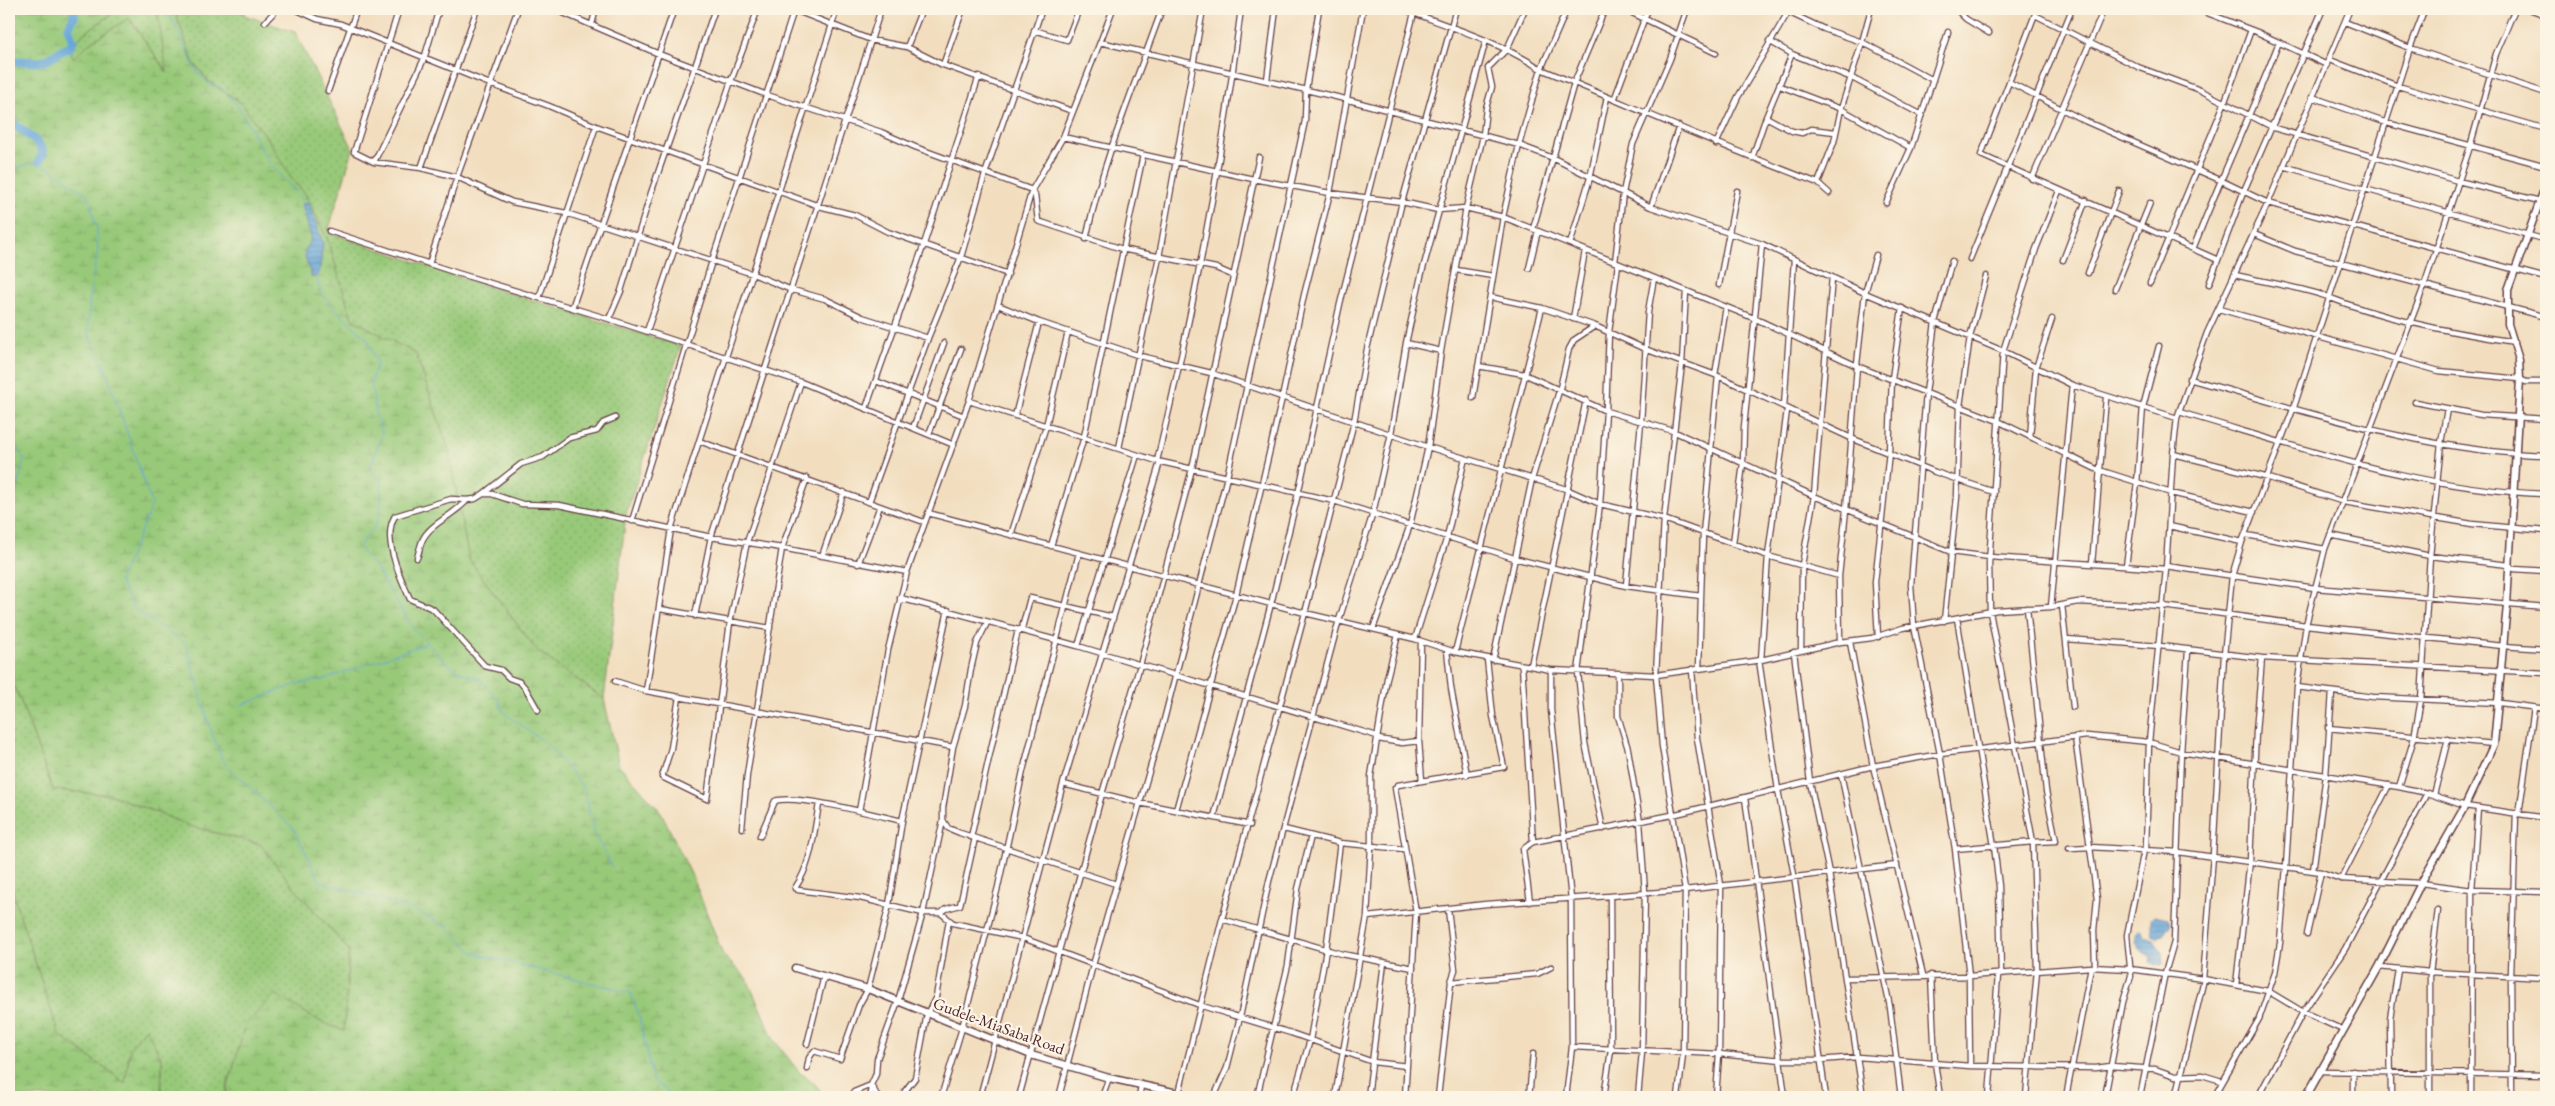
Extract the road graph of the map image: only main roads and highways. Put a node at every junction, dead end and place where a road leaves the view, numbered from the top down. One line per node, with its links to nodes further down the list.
1 (2546, 184): 5 (main road)
2 (795, 968): 3 (main road, Gudele-MiaSaba Road)
3 (1178, 1095): 4 (main road, Gudele-MiaSaba Road)
4 (1196, 1097)
5 (2306, 1097)

